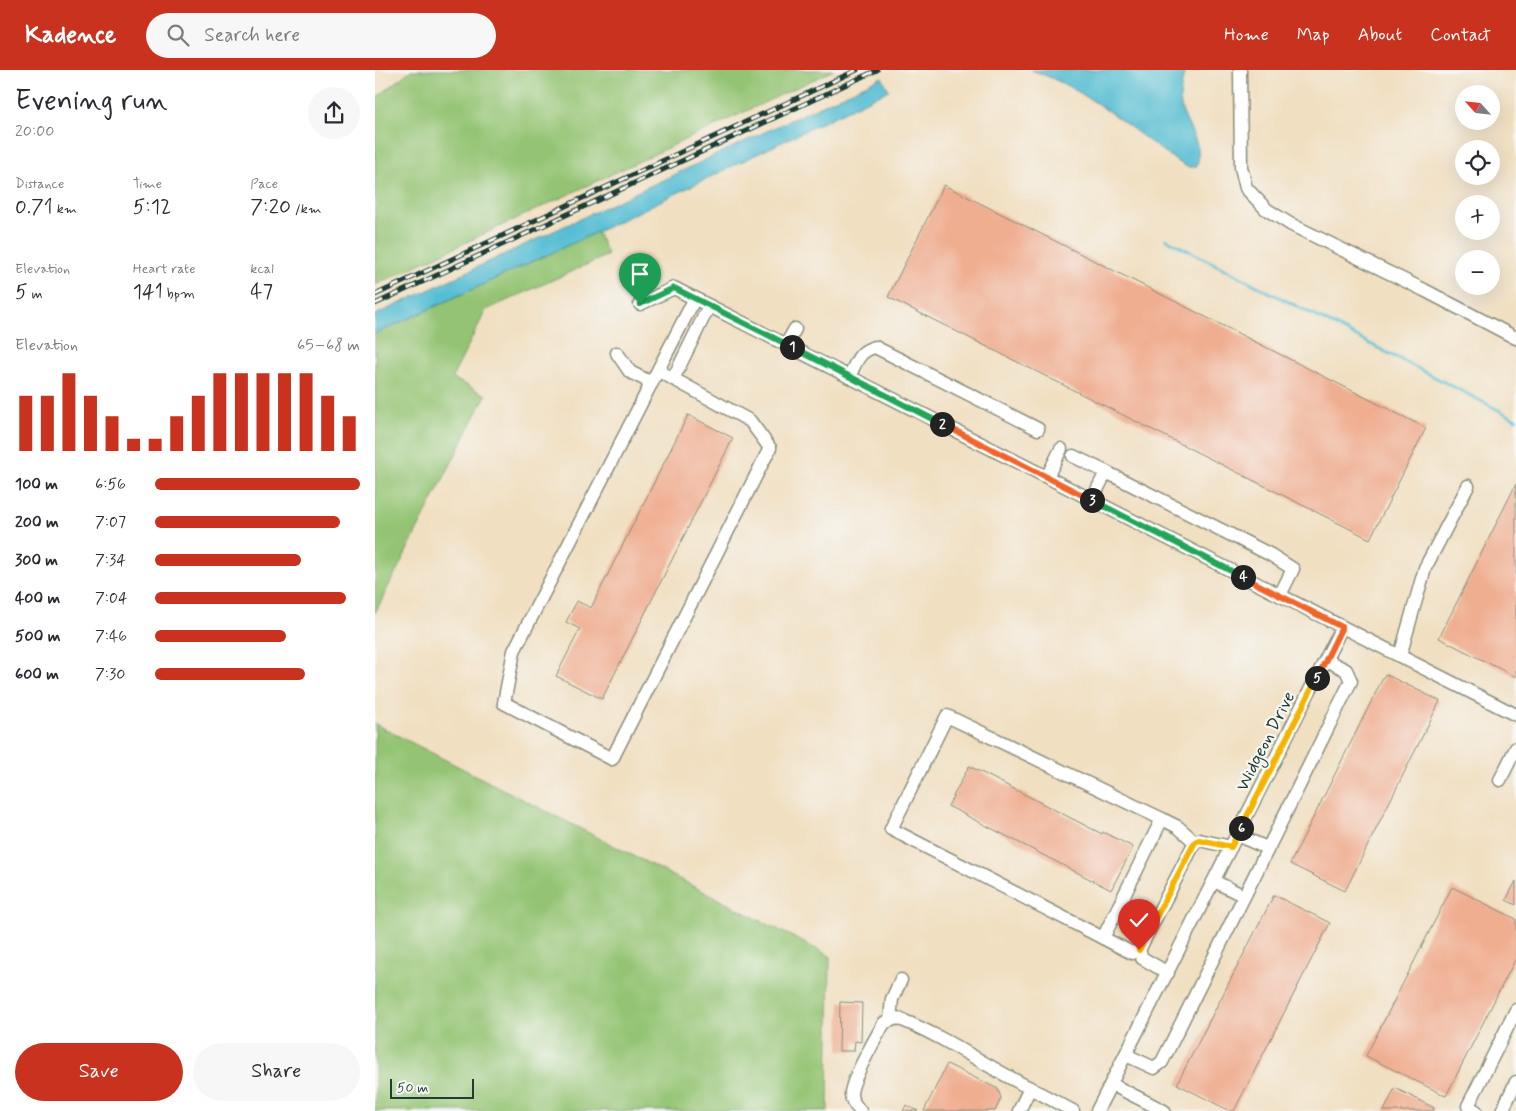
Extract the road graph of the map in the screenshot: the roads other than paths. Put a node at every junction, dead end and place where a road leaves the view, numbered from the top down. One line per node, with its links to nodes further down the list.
1 (1240, 70): 6 (street)
2 (695, 298): 3 (street); 4 (street); 9 (street)
3 (640, 304)
4 (709, 306): 7 (street); 11 (street)
5 (795, 329): 7 (street)
6 (1516, 338)
7 (786, 345): 10 (street)
8 (617, 353): 12 (street)
9 (659, 371): 11 (street); 12 (street)
10 (849, 377): 13 (street); 17 (street)
11 (673, 379): 12 (street)
12 (652, 383)
13 (1039, 429)
14 (1061, 449): 17 (street)
15 (1073, 456): 16 (street)
16 (1106, 472): 19 (street); 20 (street)
17 (1047, 477): 19 (street)
18 (1468, 486): 22 (street)
19 (1092, 500): 20 (street)
20 (1280, 595): 21 (street)
21 (1342, 627): 22 (street); 23 (street, Widgeon Drive)
22 (1400, 656): 24 (street)
23 (1326, 660): 28 (street, Widgeon Drive); 31 (street)
24 (1516, 715)
25 (1516, 748): 26 (street)
26 (1500, 780)
27 (1162, 819): 29 (street); 34 (street); 34 (street)
28 (1237, 834): 30 (street, Widgeon Drive); 31 (street)
29 (1195, 842): 30 (street); 35 (street)
30 (1231, 847): 32 (street, Widgeon Drive)
31 (1267, 848): 33 (street)
32 (1214, 881): 33 (street); 36 (street, Widgeon Drive)
33 (1243, 896): 40 (street)
34 (1103, 938): 35 (street)
35 (1139, 950): 36 (street)
36 (1168, 972): 40 (street, Widgeon Drive)
37 (901, 980): 39 (street)
38 (1516, 1010): 50 (street)
39 (890, 1020): 43 (street); 45 (street)
40 (1126, 1055): 42 (street, Widgeon Drive)
41 (1516, 1082): 51 (street)
42 (1111, 1084): 44 (street); 48 (street, Widgeon Drive)
43 (1030, 1088): 46 (street); 47 (street)
44 (1147, 1107): 49 (street)
45 (860, 1111)
46 (1019, 1111)
47 (1073, 1111)
48 (1097, 1111)
49 (1164, 1111)
50 (1476, 1111)
51 (1501, 1111)

